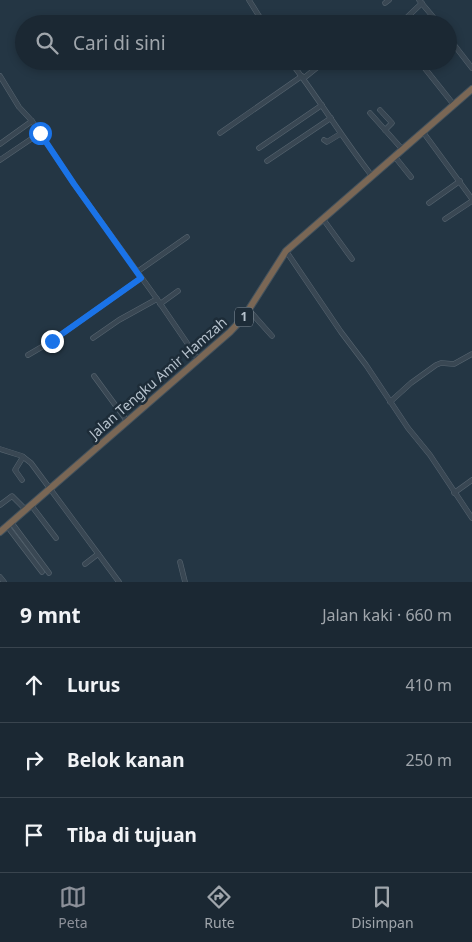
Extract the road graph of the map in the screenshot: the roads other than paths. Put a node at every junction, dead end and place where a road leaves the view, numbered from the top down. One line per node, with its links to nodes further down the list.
1 (249, 0): 5 (street)
2 (389, 0): 4 (street)
3 (420, 1): 6 (street); 7 (street)
4 (384, 3)
5 (258, 15)
6 (408, 15)
7 (432, 15)
8 (457, 49): 9 (street)
9 (472, 68)
10 (298, 70): 14 (street)
11 (313, 70): 14 (street)
12 (425, 70): 17 (street)
13 (0, 76): 21 (street)
14 (303, 77): 16 (street); 25 (street)
15 (472, 89): 17 (highway, Jalan Tengku Amir Hamzah / 1)
16 (322, 105): 20 (street); 29 (street)
17 (454, 105): 23 (highway, Jalan Tengku Amir Hamzah / 1)
18 (380, 110): 22 (street)
19 (370, 113): 22 (street)
20 (331, 118): 26 (street); 33 (street)
21 (32, 121): 24 (street); 28 (street)
22 (385, 130): 30 (street)
23 (423, 132): 30 (highway, Jalan Tengku Amir Hamzah / 1); 36 (street)
24 (40, 133): 32 (street); 44 (street)
25 (220, 133)
26 (340, 134): 27 (street); 34 (street)
27 (324, 140)
28 (0, 144)
29 (259, 148)
30 (402, 149): 31 (highway, Jalan Tengku Amir Hamzah / 1)
31 (395, 156): 34 (highway, Jalan Tengku Amir Hamzah / 1); 35 (street)
32 (0, 160)
33 (267, 161)
34 (372, 176): 39 (highway, Jalan Tengku Amir Hamzah / 1)
35 (411, 176)
36 (460, 181): 37 (street); 38 (street)
37 (472, 199): 40 (street)
38 (429, 203)
39 (323, 219): 42 (highway, Jalan Tengku Amir Hamzah / 1); 43 (street)
40 (445, 219)
41 (187, 237): 44 (street)
42 (286, 251): 48 (highway, Jalan Tengku Amir Hamzah / 1); 55 (street)
43 (352, 259)
44 (136, 272): 45 (street)
45 (141, 278): 47 (street); 52 (street)
46 (178, 291): 47 (street)
47 (158, 302): 50 (street); 53 (street)
48 (248, 309): 49 (street); 53 (highway, Jalan Tengku Amir Hamzah / 1)
49 (272, 336)
50 (93, 338)
51 (472, 354): 55 (street)
52 (28, 355)
53 (198, 359): 56 (highway, Jalan Tengku Amir Hamzah / 1)
54 (94, 376): 56 (street)
55 (390, 402): 62 (street)
56 (127, 421): 61 (highway, Jalan Tengku Amir Hamzah / 1)
57 (0, 449): 58 (street)
58 (22, 457): 59 (street); 61 (street)
59 (22, 480)
60 (472, 480): 62 (street)
61 (51, 488): 64 (highway, Jalan Tengku Amir Hamzah / 1); 69 (street)
62 (454, 493): 65 (street)
63 (0, 505): 64 (street)
64 (28, 508): 66 (highway, Jalan Tengku Amir Hamzah / 1); 68 (street)
65 (472, 518)
66 (9, 524): 67 (highway, Jalan Tengku Amir Hamzah / 1); 72 (street); 73 (street)
67 (0, 531)
68 (56, 538)
69 (98, 554): 71 (street); 76 (street)
70 (180, 562): 77 (street)
71 (85, 564)
72 (42, 572)
73 (49, 573)
74 (0, 577): 75 (street)
75 (4, 582)
76 (119, 582)
77 (184, 582)

